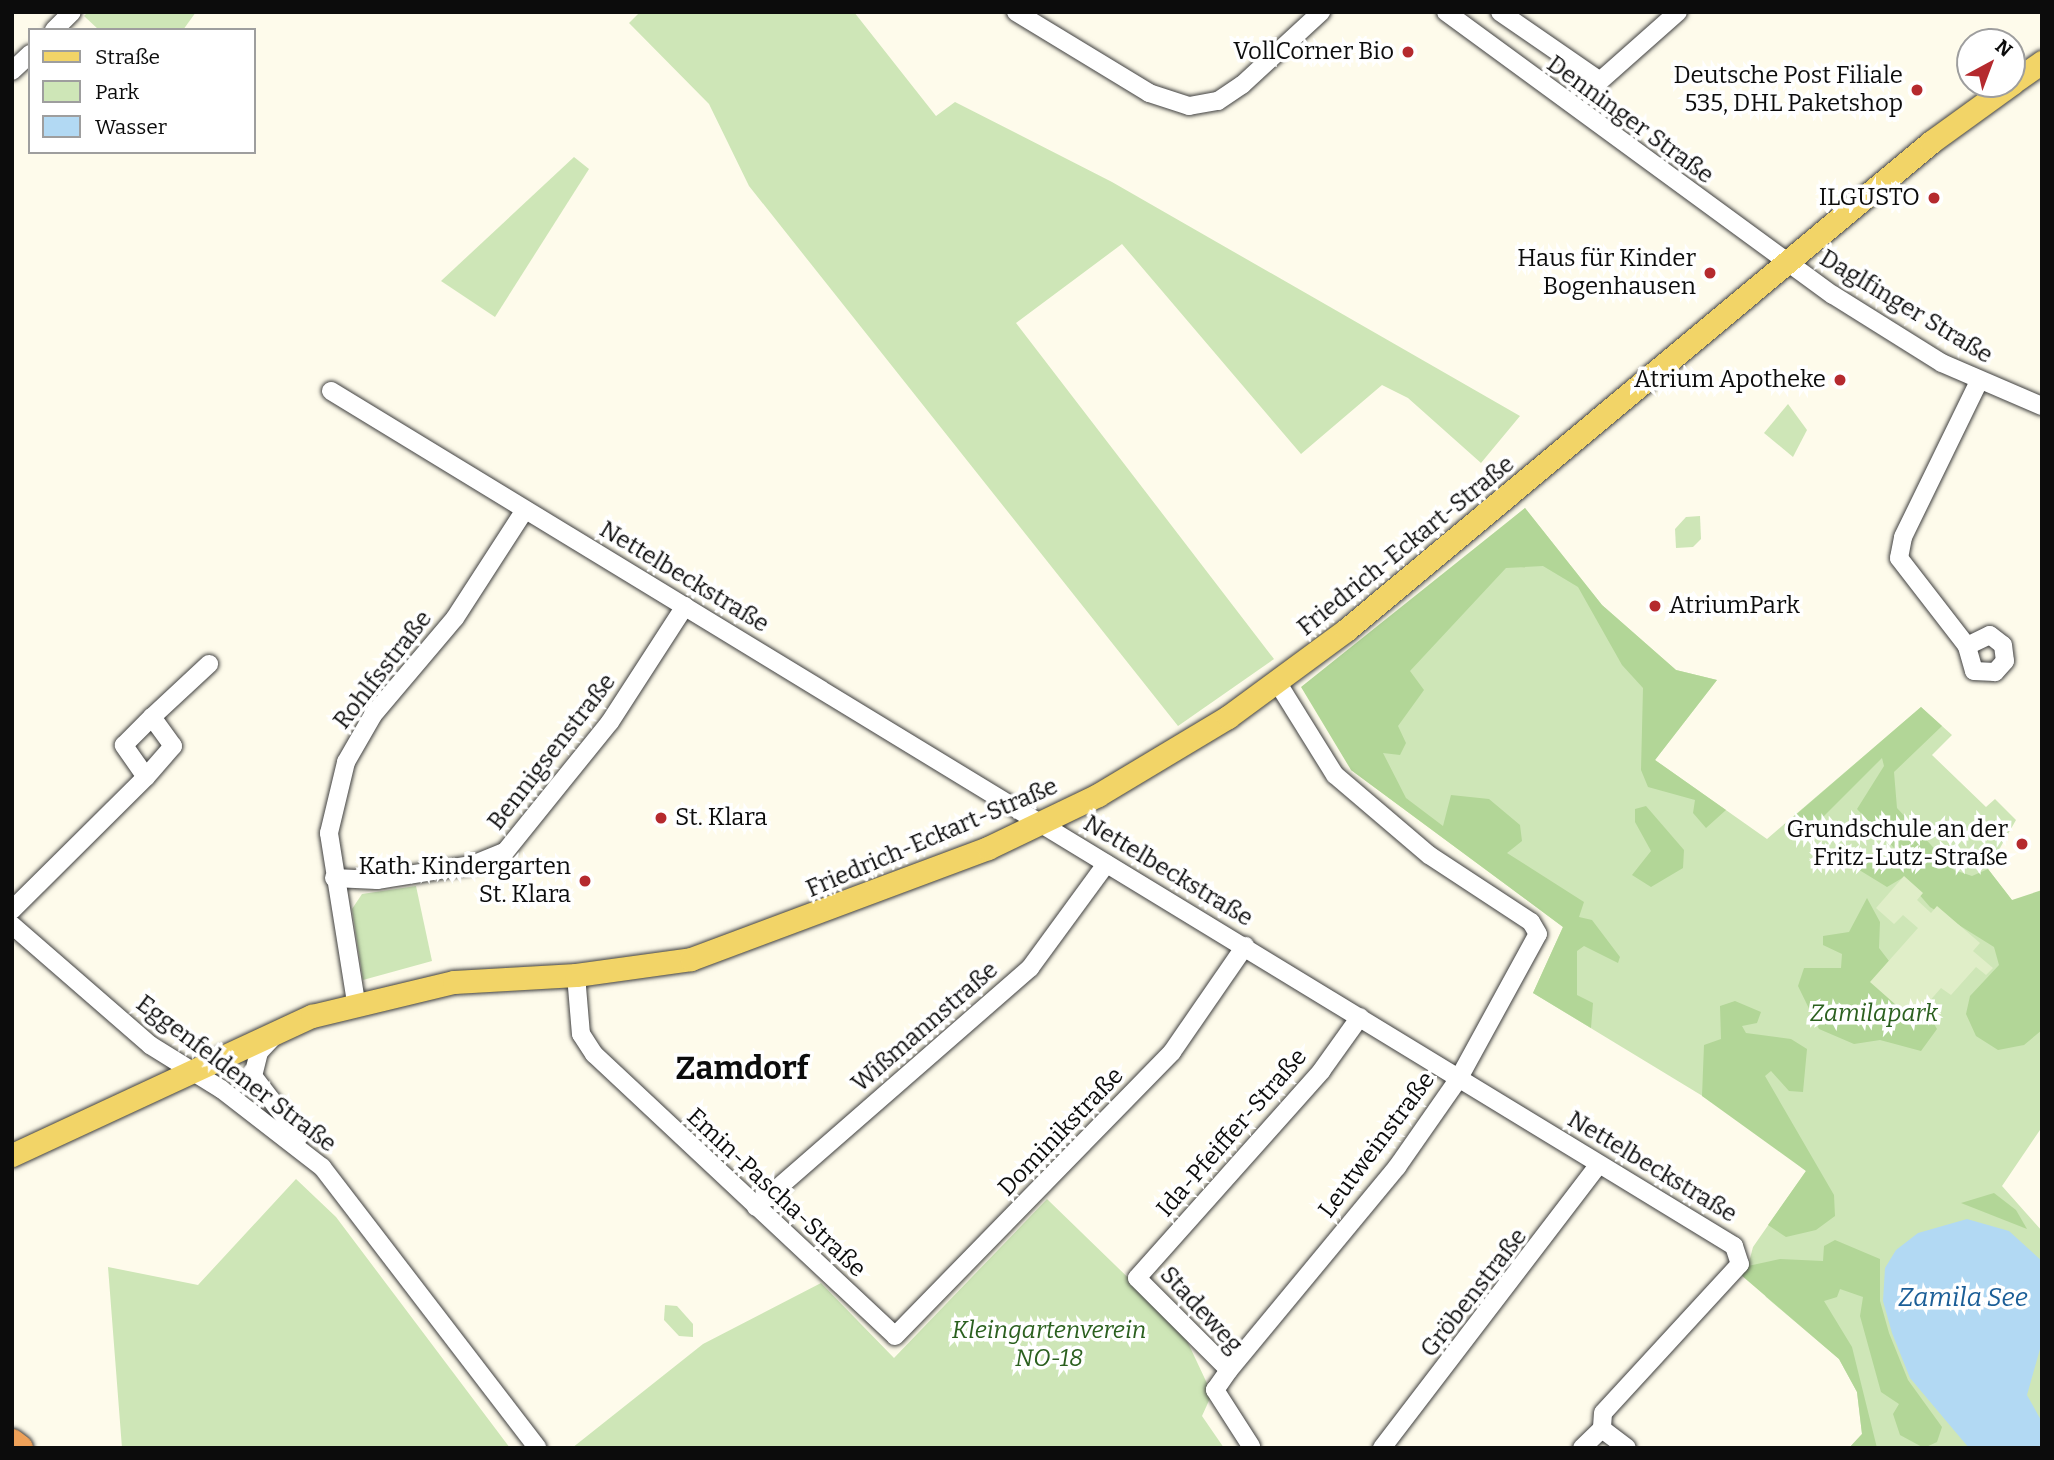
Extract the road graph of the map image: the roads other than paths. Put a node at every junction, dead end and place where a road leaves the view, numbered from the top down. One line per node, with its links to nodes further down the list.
1 (72, 12): 7 (street)
2 (1016, 12): 3 (street)
3 (1321, 12)
4 (1446, 12): 11 (street, Denninger Straße)
5 (1500, 12): 6 (street, Denninger Straße)
6 (1678, 12)
7 (56, 28)
8 (28, 56): 9 (street)
9 (12, 71)
10 (1993, 98): 11 (main road, Friedrich-Eckart-Straße)
11 (1786, 263): 12 (street, Daglfinger Straße); 19 (main road, Friedrich-Eckart-Straße)
12 (1979, 381): 14 (street, Daglfinger Straße); 17 (street)
13 (331, 391): 15 (street, Nettelbeckstraße)
14 (2042, 406)
15 (525, 510): 16 (street, Nettelbeckstraße); 24 (street, Rohlfsstraße)
16 (685, 606): 22 (street, Nettelbeckstraße); 24 (street, Bennigsenstraße)
17 (1967, 646)
18 (209, 664): 20 (street)
19 (1277, 682): 22 (main road, Friedrich-Eckart-Straße); 33 (street, Leutweinstraße)
20 (152, 717): 21 (street); 21 (street)
21 (146, 777): 25 (street)
22 (1043, 823): 23 (street, Nettelbeckstraße); 28 (main road, Friedrich-Eckart-Straße)
23 (1106, 864): 27 (street, Nettelbeckstraße); 37 (street, Wißmannstraße)
24 (334, 878): 29 (street, Rohlfsstraße)
25 (12, 910)
26 (12, 925): 32 (street, Eggenfeldener Straße)
27 (1245, 946): 30 (street, Nettelbeckstraße); 39 (street, Dominikstraße)
28 (576, 975): 29 (main road, Friedrich-Eckart-Straße); 37 (street, Emin-Pascha-Straße)
29 (356, 1002): 31 (main road, Friedrich-Eckart-Straße)
30 (1360, 1017): 33 (street, Nettelbeckstraße); 38 (street, Ida-Pfeiffer-Straße)
31 (282, 1028): 32 (main road, Friedrich-Eckart-Straße); 36 (street)
32 (188, 1068): 34 (main road, Friedrich-Eckart-Straße); 36 (street, Eggenfeldener Straße)
33 (1459, 1078): 35 (street, Nettelbeckstraße); 40 (street, Leutweinstraße)
34 (12, 1155)
35 (1599, 1164): 41 (street, Nettelbeckstraße); 46 (street, Gröbenstraße)
36 (322, 1167): 45 (street, Eggenfeldener Straße)
37 (755, 1207): 39 (street, Emin-Pascha-Straße)
38 (1137, 1278): 40 (street, Stadeweg)
39 (895, 1336)
40 (1229, 1370): 43 (street, Stadeweg)
41 (1602, 1429): 47 (street); 48 (street)
42 (12, 1442): 44 (highway)
43 (1251, 1446)
44 (20, 1448)
45 (538, 1448)
46 (1382, 1448)
47 (1582, 1448)
48 (1627, 1448)

